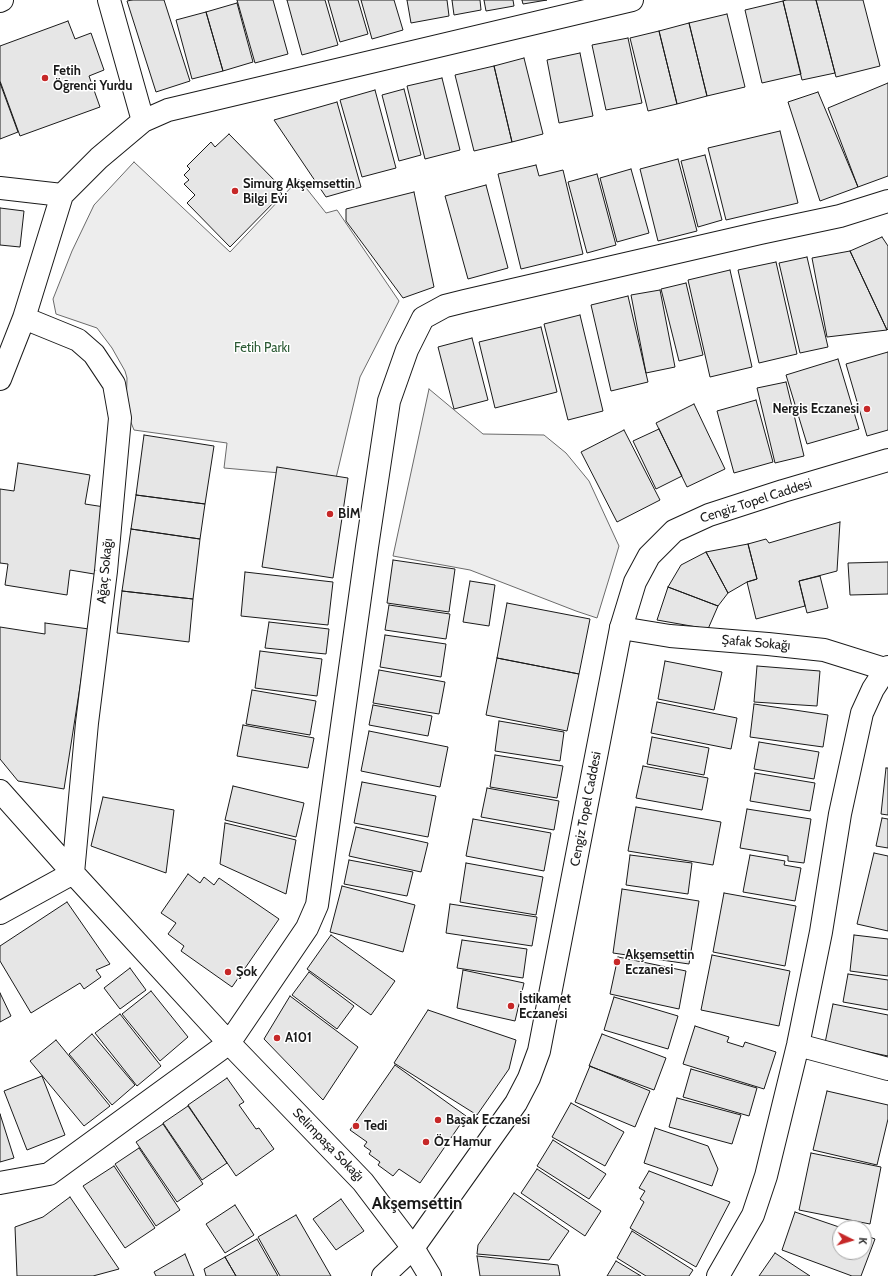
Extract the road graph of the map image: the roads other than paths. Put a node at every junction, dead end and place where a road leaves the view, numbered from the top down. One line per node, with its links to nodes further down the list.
1 (109, 0): 3 (street)
2 (632, 0): 3 (street)
3 (143, 121): 5 (street)
4 (0, 188): 5 (street)
5 (62, 195): 7 (street)
6 (888, 201): 15 (street)
7 (24, 318): 8 (street); 13 (street, Ağaç Sokağı)
8 (0, 379)
9 (888, 460): 10 (street, Cengiz Topel Caddesi)
10 (621, 628): 11 (street, Şafak Sokağı); 19 (street, Cengiz Topel Caddesi)
11 (887, 669): 16 (street)
12 (0, 791): 13 (street, Selimpaşa Sokağı)
13 (73, 873): 14 (street); 15 (street, Selimpaşa Sokağı)
14 (0, 914)
15 (229, 1042): 18 (street); 19 (street, Selimpaşa Sokağı)
16 (798, 1045): 17 (street); 22 (street)
17 (888, 1069)
18 (0, 1183)
19 (413, 1248): 20 (street, Cengiz Topel Caddesi); 21 (street, Selimpaşa Sokağı)
20 (383, 1276)
21 (430, 1276)
22 (718, 1276)

